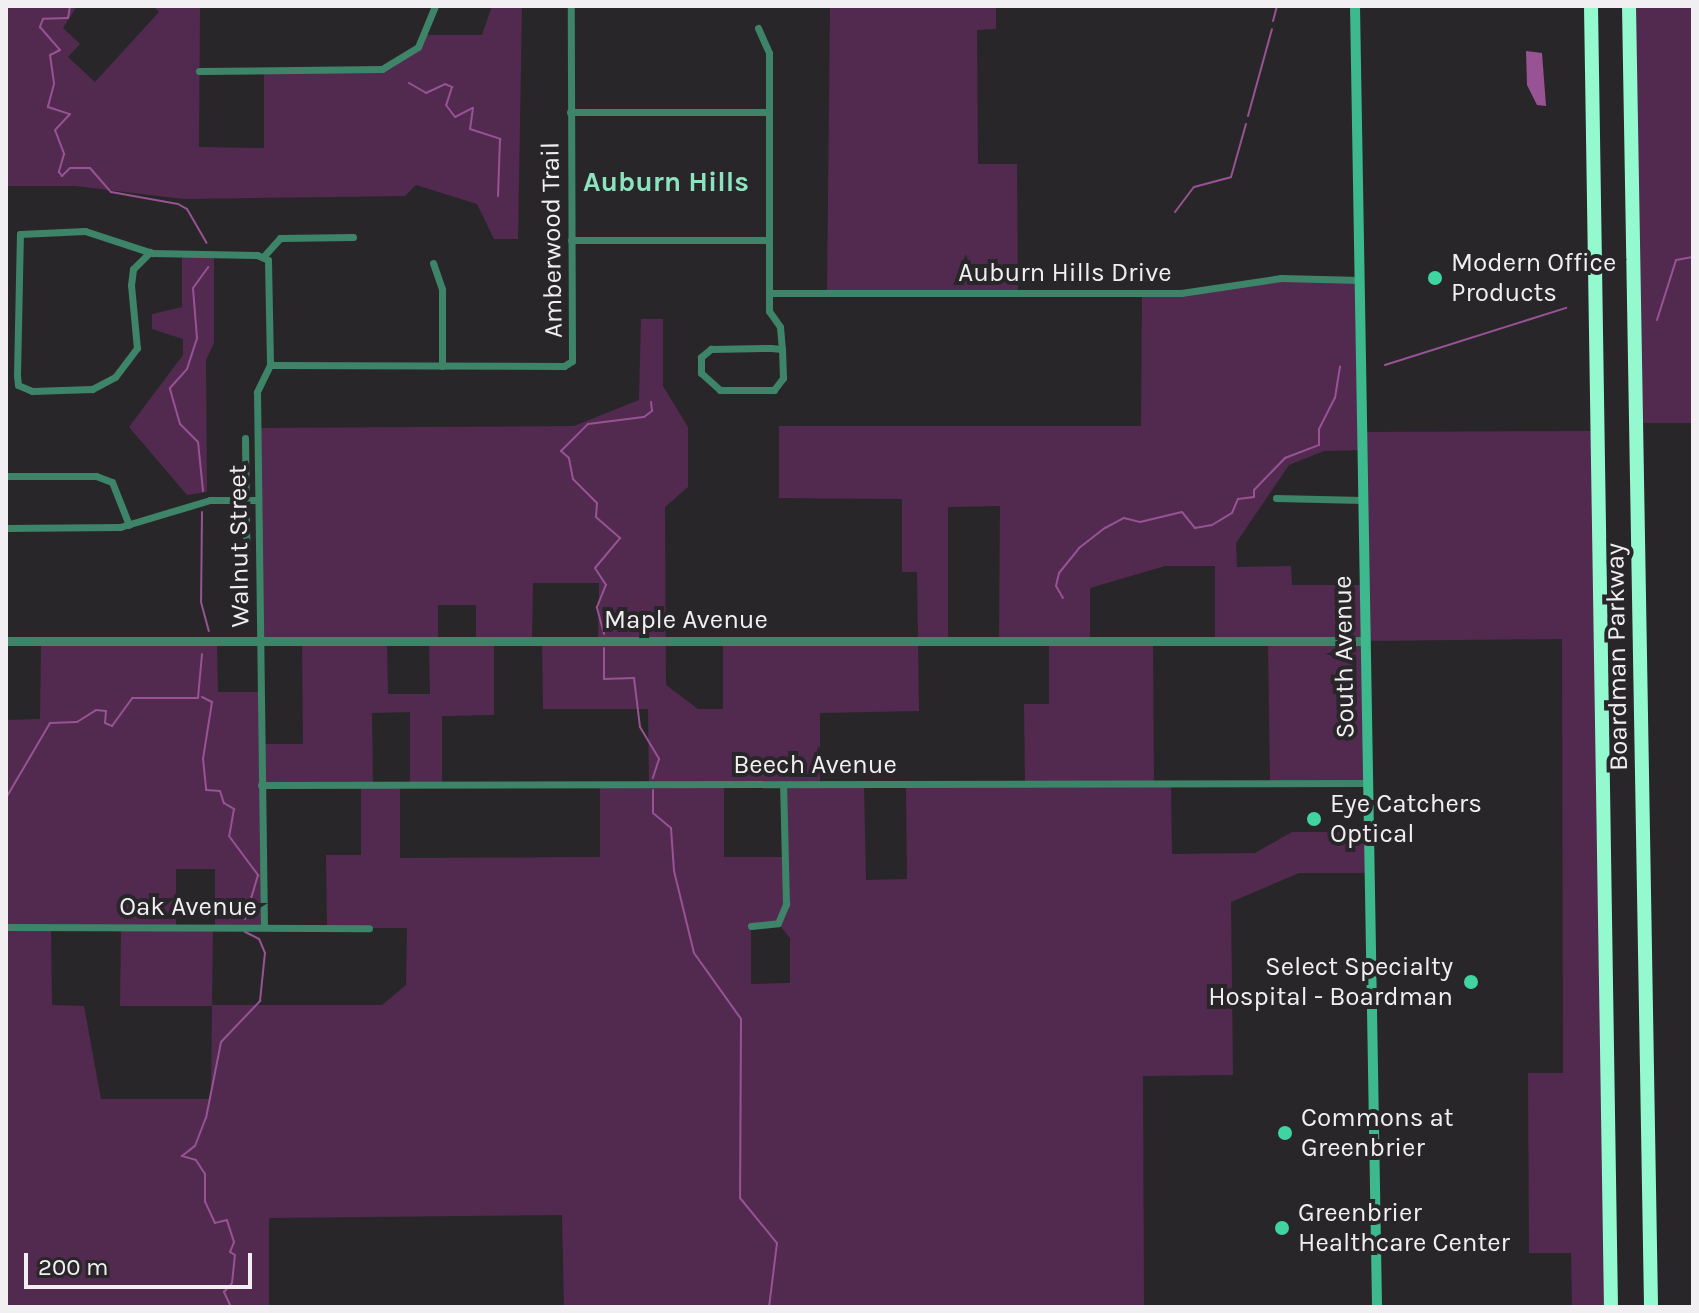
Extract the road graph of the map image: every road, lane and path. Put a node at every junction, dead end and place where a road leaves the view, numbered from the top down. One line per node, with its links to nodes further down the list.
1 (435, 6): 7 (street)
2 (571, 6): 8 (street, Amberwood Trail)
3 (1355, 6): 16 (main road, South Avenue)
4 (1591, 6): 41 (highway, Boardman Parkway)
5 (1629, 6): 42 (highway, Boardman Parkway)
6 (758, 28): 9 (street)
7 (199, 71)
8 (570, 112): 9 (street); 11 (street, Amberwood Trail)
9 (769, 112): 12 (street)
10 (353, 237): 14 (street)
11 (571, 240): 12 (street); 20 (street, Amberwood Trail)
12 (769, 240): 17 (street)
13 (150, 252): 13 (street); 14 (street)
14 (263, 257): 19 (street, Walnut Street)
15 (433, 263): 20 (street)
16 (1360, 280): 17 (street, Auburn Hills Drive); 26 (main road, South Avenue)
17 (769, 293): 18 (street)
18 (782, 349): 18 (street)
19 (270, 365): 20 (street, Amberwood Trail); 25 (street, Walnut Street)
20 (442, 366)
21 (245, 438): 24 (street)
22 (6, 476): 27 (street)
23 (1276, 498): 26 (street)
24 (245, 500): 25 (street); 27 (street); 29 (street)
25 (258, 500): 32 (street, Walnut Street)
26 (1363, 500): 31 (main road, South Avenue)
27 (129, 525): 28 (street)
28 (6, 528)
29 (247, 597)
30 (6, 641): 32 (street, Maple Avenue)
31 (1365, 641): 32 (street, Maple Avenue); 33 (main road, South Avenue)
32 (260, 642): 34 (street, Walnut Street)
33 (1368, 783): 35 (street, Beech Avenue); 40 (main road, South Avenue)
34 (261, 785): 35 (street, Beech Avenue); 38 (street, Walnut Street)
35 (783, 785): 36 (street)
36 (751, 926)
37 (6, 927): 38 (street, Oak Avenue)
38 (264, 927): 39 (street, Oak Avenue)
39 (369, 928)
40 (1377, 1307)
41 (1611, 1307)
42 (1651, 1307)

